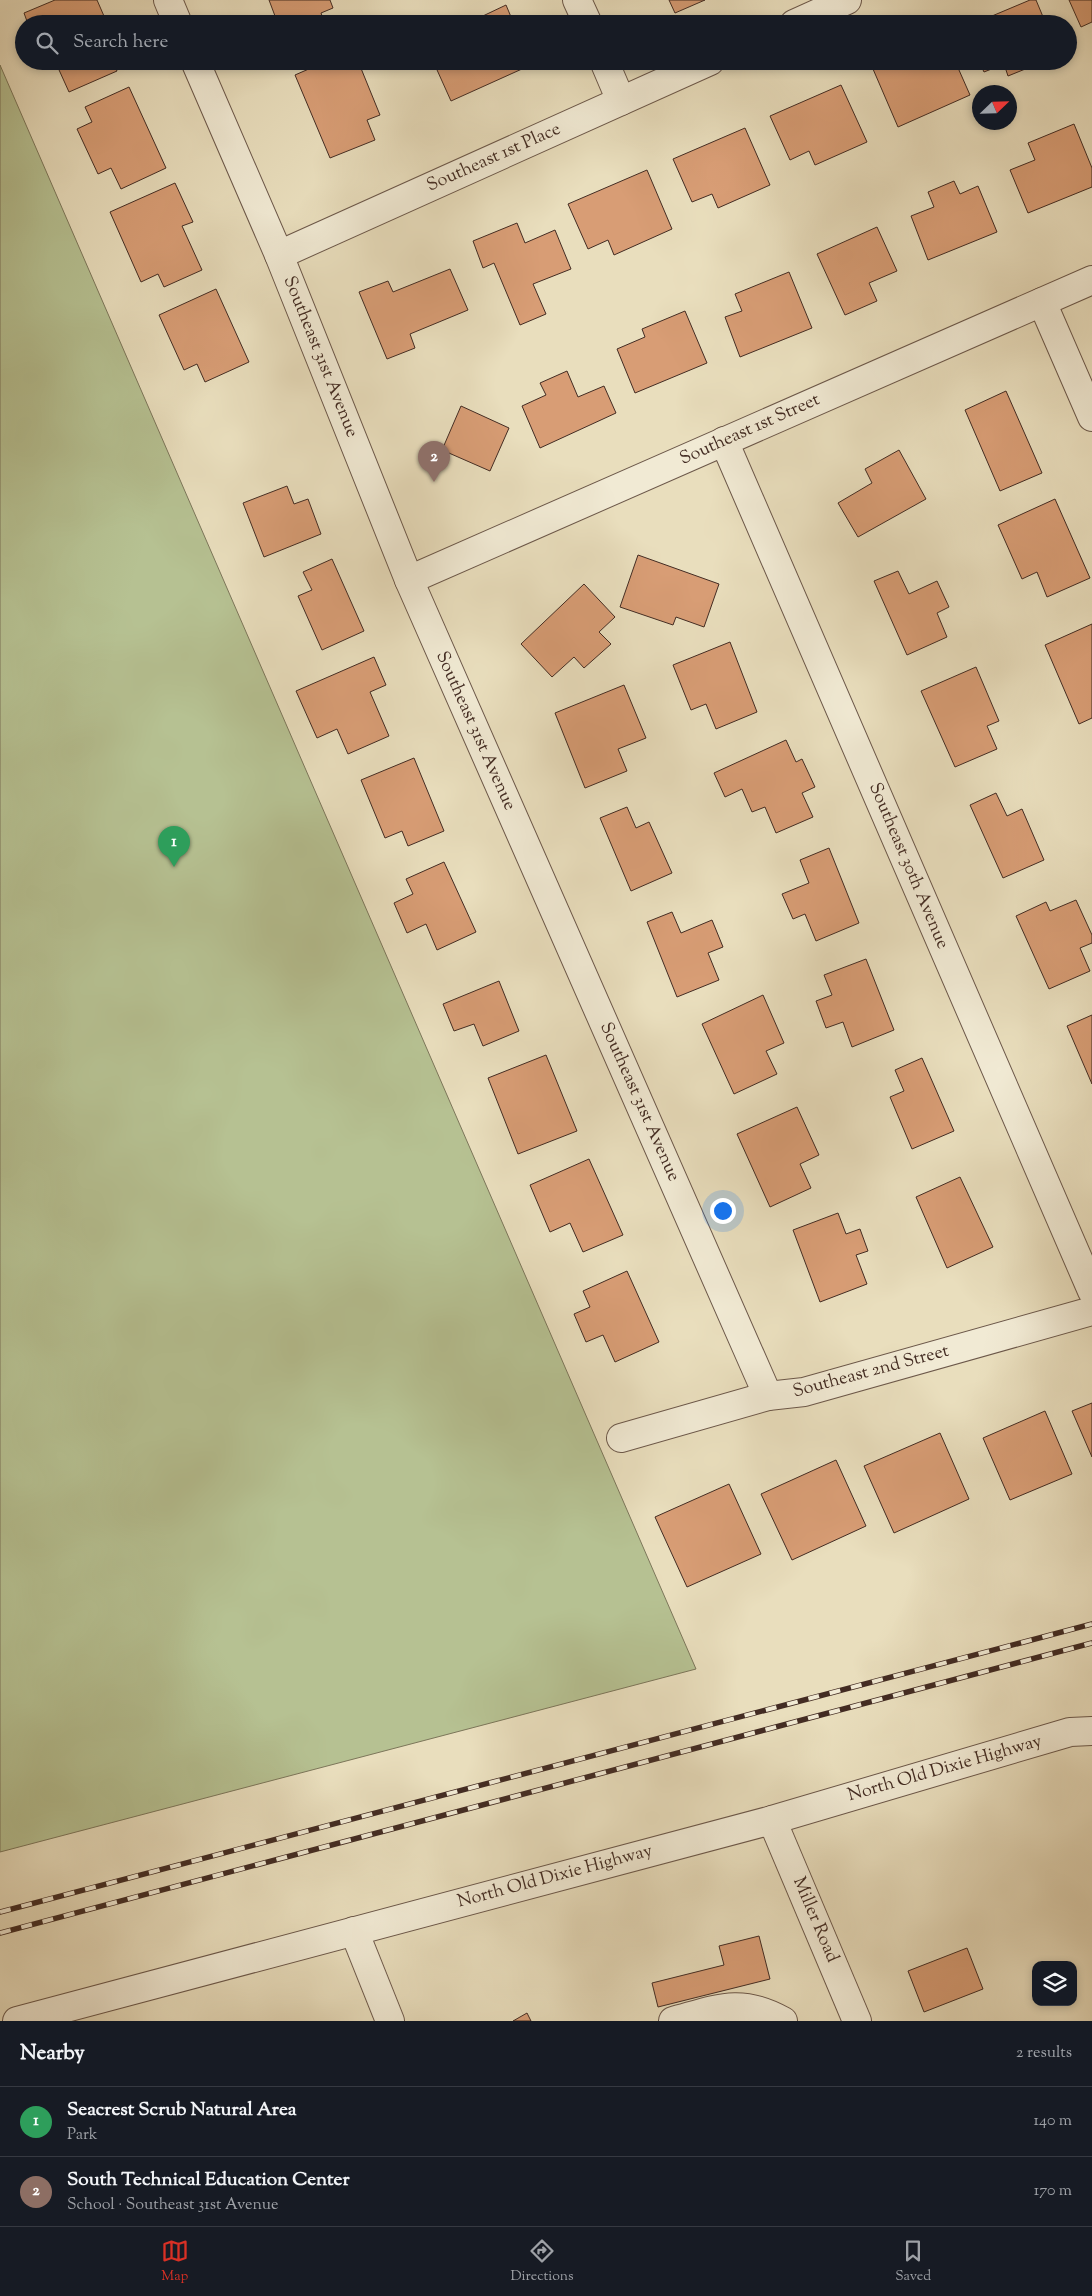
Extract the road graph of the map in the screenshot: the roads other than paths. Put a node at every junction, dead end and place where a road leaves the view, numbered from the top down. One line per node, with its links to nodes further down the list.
1 (168, 0): 4 (street)
2 (577, 0): 5 (street)
3 (847, 0): 6 (street)
4 (174, 15)
5 (584, 15)
6 (814, 15)
7 (199, 70): 11 (street, Southeast 31st Avenue)
8 (608, 70): 10 (street)
9 (690, 70): 10 (street, Southeast 1st Place)
10 (621, 101): 11 (street, Southeast 1st Place)
11 (279, 255): 16 (street, Southeast 31st Avenue)
12 (1092, 280): 13 (street, Southeast 1st Street)
13 (1042, 302): 14 (street); 15 (street, Southeast 1st Street)
14 (1092, 416)
15 (724, 441): 16 (street, Southeast 1st Street); 17 (street, Southeast 30th Avenue)
16 (409, 580): 19 (street, Southeast 31st Avenue)
17 (1092, 1291)
18 (1092, 1311): 19 (street, Southeast 2nd Street)
19 (768, 1396): 20 (street, Southeast 2nd Street)
20 (621, 1438)
21 (1092, 1731): 22 (street, North Old Dixie Highway)
22 (772, 1820): 23 (street, North Old Dixie Highway); 28 (street, Miller Road)
23 (354, 1931): 24 (street, North Old Dixie Highway); 25 (street)
24 (17, 2021)
25 (390, 2021)
26 (673, 2021): 27 (street)
27 (783, 2021)
28 (857, 2021)

